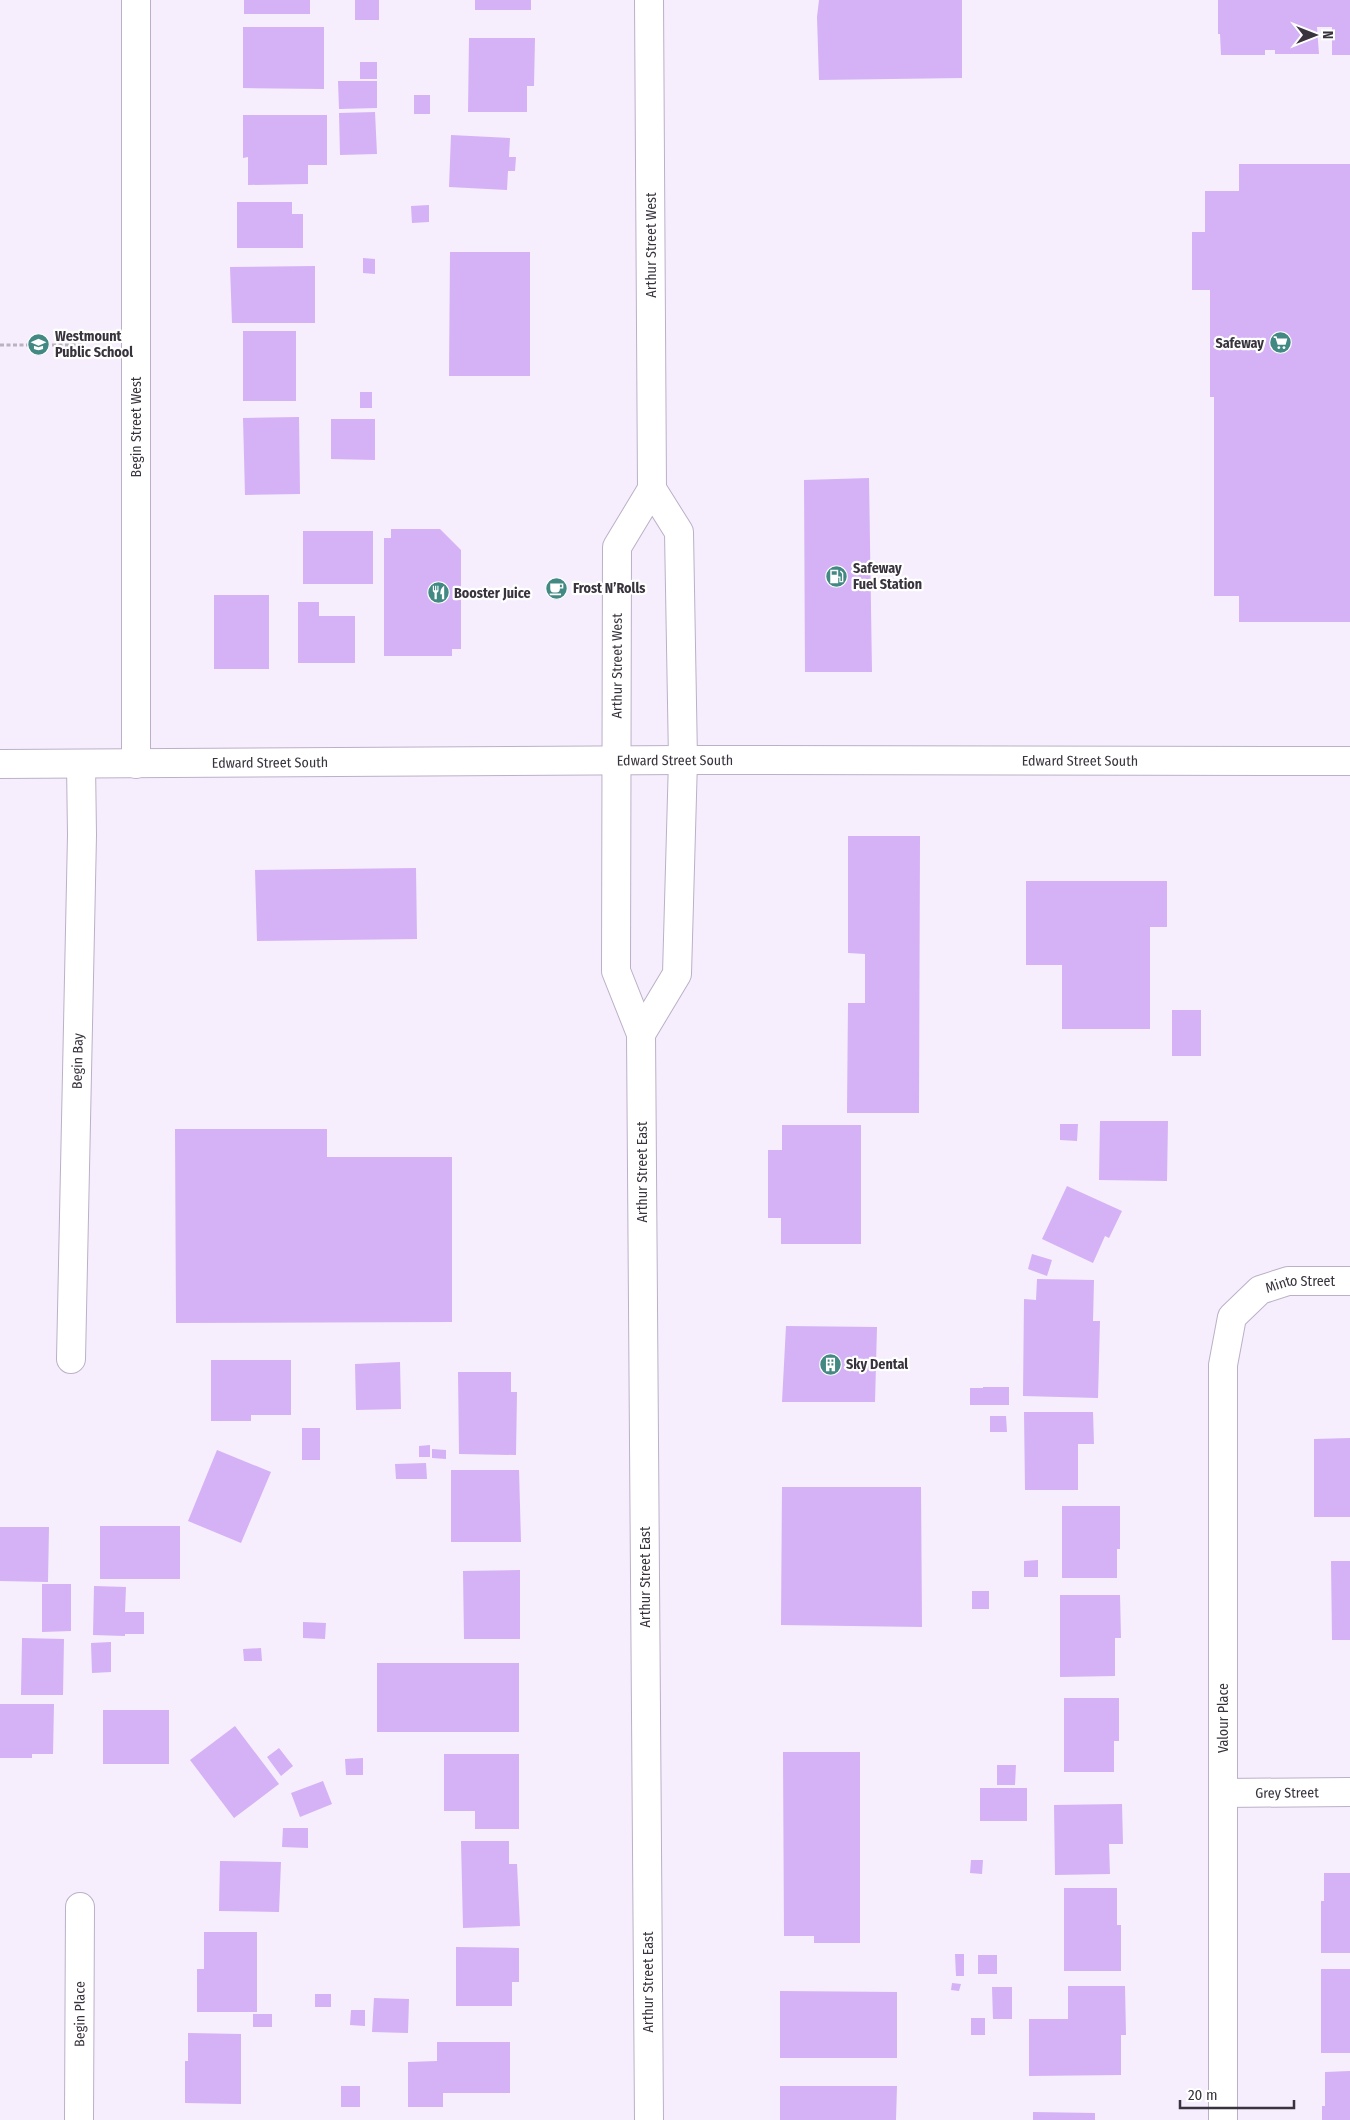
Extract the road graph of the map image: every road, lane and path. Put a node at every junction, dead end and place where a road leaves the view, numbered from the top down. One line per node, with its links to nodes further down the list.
1 (136, 0): 11 (main road, Begin Street West)
2 (649, 0): 5 (main road, Arthur Street West)
3 (84, 345): 4 (path)
4 (0, 346)
5 (652, 489): 6 (main road); 8 (main road, Arthur Street West)
6 (683, 760): 7 (main road, Edward Street South); 8 (main road, Edward Street South); 12 (main road)
7 (1350, 761)
8 (616, 762): 11 (main road, Edward Street South); 12 (main road, Arthur Street East)
9 (0, 764): 10 (main road, Edward Street South)
10 (81, 764): 11 (main road, Edward Street South); 15 (main road, Begin Bay)
11 (136, 764)
12 (642, 1034): 20 (main road, Arthur Street East)
13 (1350, 1281): 14 (main road, Minto Street)
14 (1232, 1317): 17 (main road, Valour Place)
15 (71, 1359)
16 (1350, 1792): 17 (main road, Grey Street)
17 (1223, 1793): 21 (main road, Valour Place)
18 (80, 1907): 19 (main road, Begin Place)
19 (79, 2120)
20 (649, 2120)
21 (1223, 2120)

